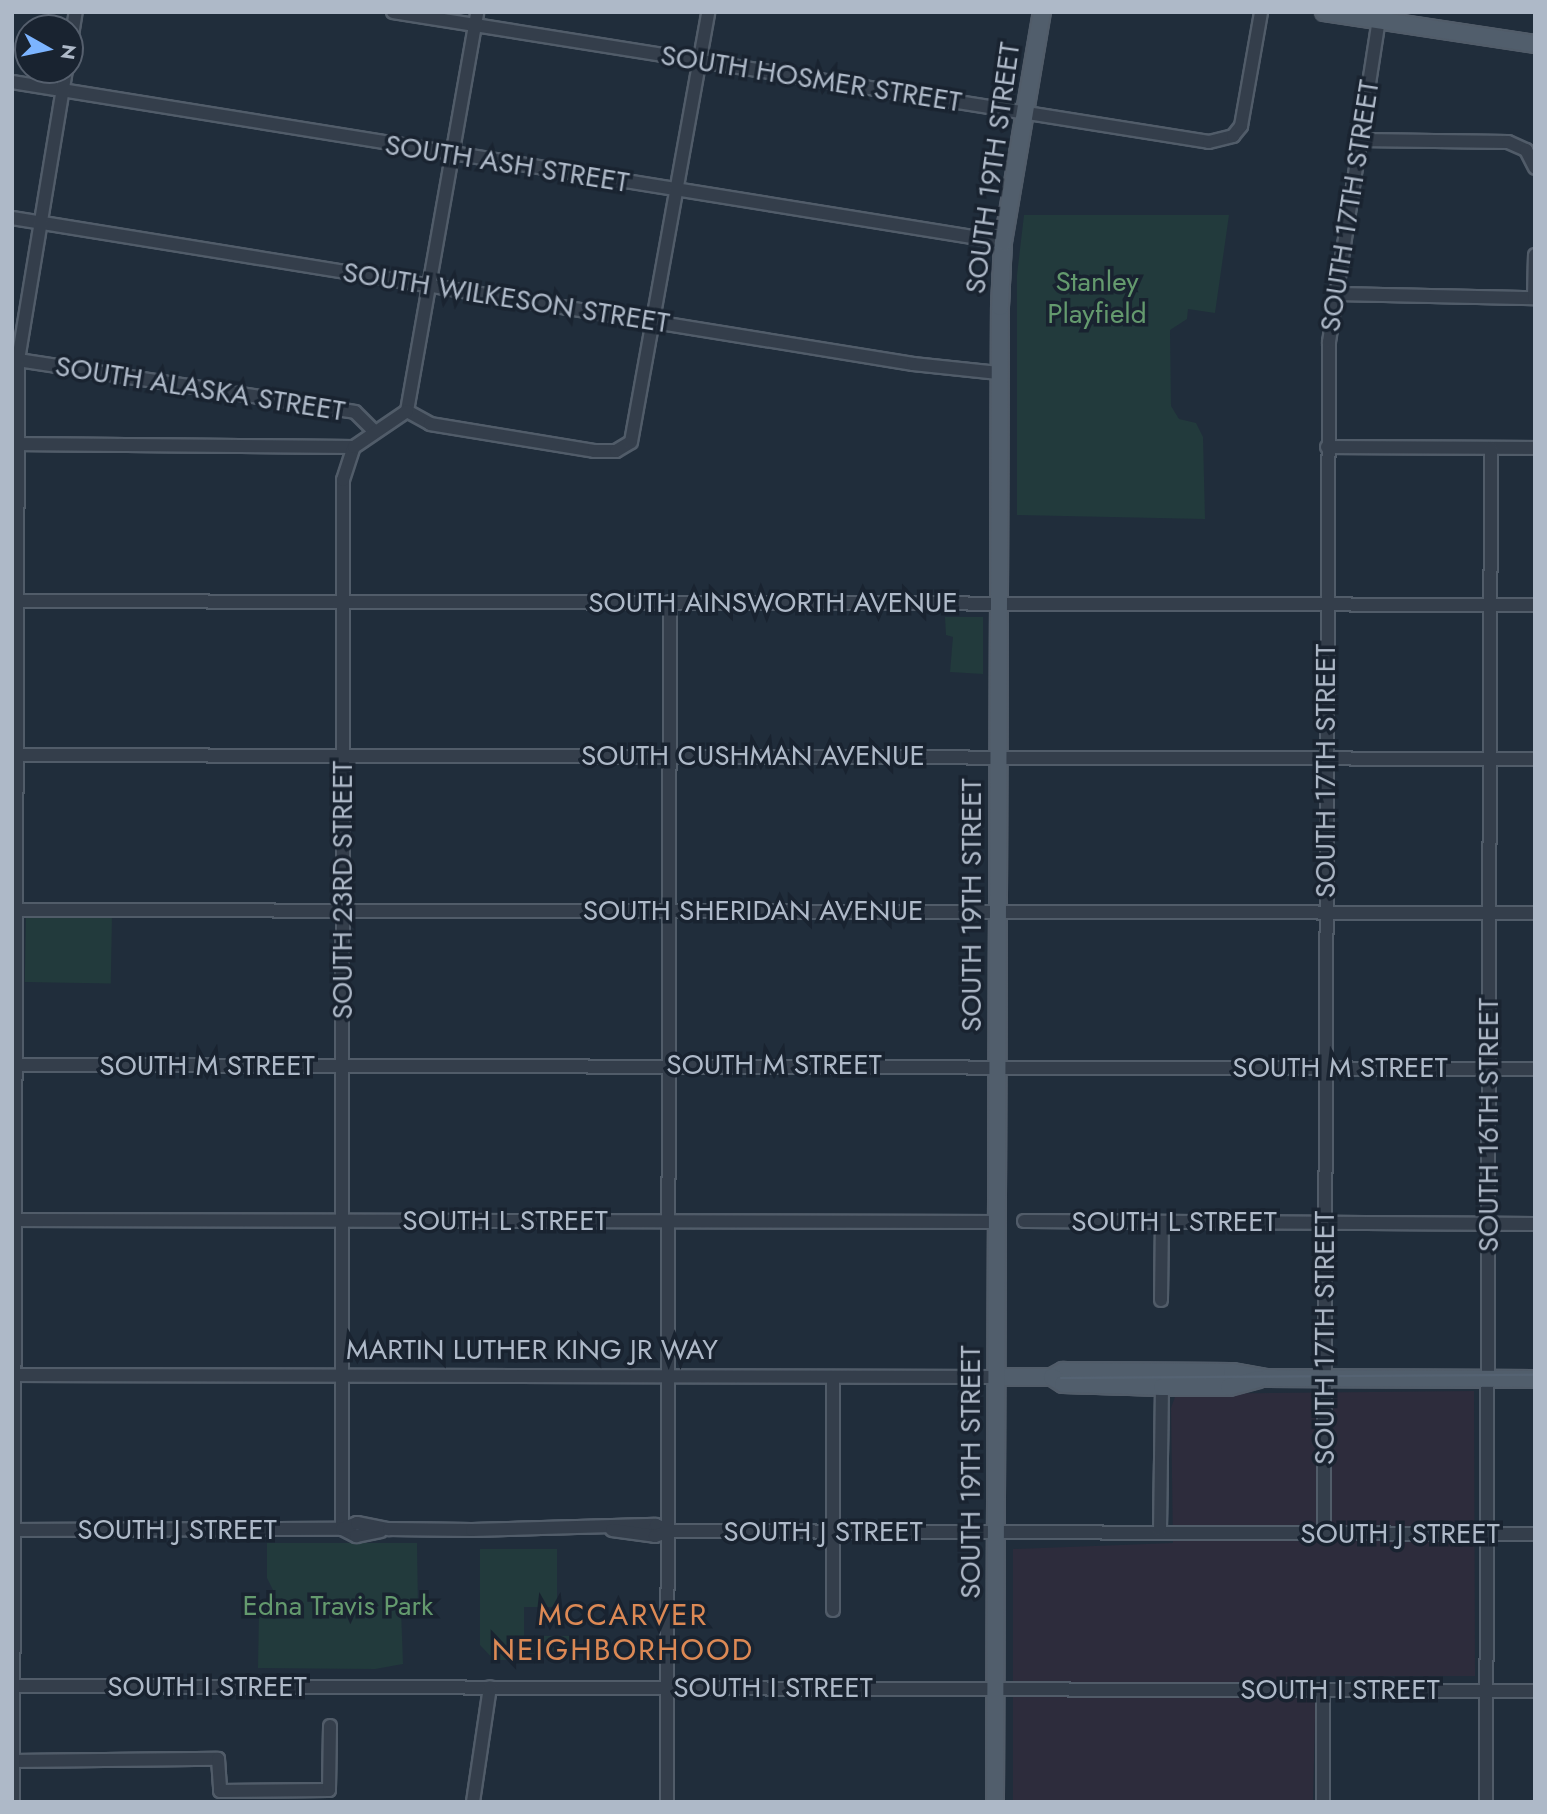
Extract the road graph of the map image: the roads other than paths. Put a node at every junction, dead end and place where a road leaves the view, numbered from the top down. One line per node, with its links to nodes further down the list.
1 (393, 12): 7 (street, SOUTH HOSMER STREET)
2 (708, 12): 9 (street)
3 (1042, 12): 13 (main road, SOUTH 19TH STREET)
4 (1261, 12): 13 (street, SOUTH HOSMER STREET)
5 (1324, 12): 6 (main road)
6 (1379, 16): 8 (main road); 14 (street, SOUTH 17TH STREET)
7 (476, 19): 9 (street, SOUTH HOSMER STREET); 15 (street)
8 (1535, 44)
9 (699, 62): 13 (street, SOUTH HOSMER STREET); 17 (street)
10 (12, 82): 12 (street, SOUTH ASH STREET)
11 (64, 84): 12 (street)
12 (63, 90): 15 (street, SOUTH ASH STREET); 19 (street)
13 (1025, 112): 20 (main road, SOUTH 19TH STREET)
14 (1360, 140): 16 (street); 23 (street, SOUTH 17TH STREET)
15 (453, 155): 17 (street, SOUTH ASH STREET); 22 (street)
16 (1535, 168)
17 (677, 192): 20 (street, SOUTH ASH STREET); 25 (street)
18 (12, 218): 19 (street, SOUTH WILKESON STREET)
19 (39, 222): 22 (street, SOUTH WILKESON STREET); 26 (street)
20 (1003, 242): 27 (main road, SOUTH 19TH STREET)
21 (1535, 255): 24 (street)
22 (430, 286): 25 (street, SOUTH WILKESON STREET); 28 (street)
23 (1337, 294): 24 (street); 32 (street, SOUTH 17TH STREET)
24 (1534, 298)
25 (655, 322): 27 (street, SOUTH WILKESON STREET); 28 (street)
26 (18, 360): 29 (street, SOUTH ALASKA STREET); 30 (street)
27 (999, 373): 38 (main road, SOUTH 19TH STREET)
28 (407, 411): 29 (street)
29 (375, 432): 31 (street)
30 (15, 444): 31 (street); 35 (street)
31 (354, 447): 36 (street, SOUTH 23RD STREET)
32 (1328, 447): 33 (street); 39 (street, SOUTH 17TH STREET)
33 (1491, 448): 34 (street); 40 (street, SOUTH 16TH STREET)
34 (1535, 448)
35 (14, 601): 36 (street, SOUTH AINSWORTH AVENUE); 43 (street)
36 (344, 602): 37 (street, SOUTH AINSWORTH AVENUE); 44 (street, SOUTH 23RD STREET)
37 (670, 602): 38 (street, SOUTH AINSWORTH AVENUE); 42 (street)
38 (999, 603): 39 (street, SOUTH AINSWORTH AVENUE); 45 (main road, SOUTH 19TH STREET)
39 (1326, 604): 40 (street, SOUTH AINSWORTH AVENUE); 46 (street, SOUTH 17TH STREET)
40 (1491, 605): 41 (street, SOUTH AINSWORTH AVENUE); 47 (street, SOUTH 16TH STREET)
41 (1535, 605)
42 (671, 754): 44 (street, SOUTH CUSHMAN AVENUE); 45 (street, SOUTH CUSHMAN AVENUE); 51 (street)
43 (14, 755): 44 (street, SOUTH CUSHMAN AVENUE); 49 (street)
44 (343, 755): 50 (street, SOUTH 23RD STREET)
45 (999, 757): 46 (street, SOUTH CUSHMAN AVENUE); 52 (main road, SOUTH 19TH STREET)
46 (1327, 758): 47 (street, SOUTH CUSHMAN AVENUE); 53 (street, SOUTH 17TH STREET)
47 (1490, 758): 48 (street, SOUTH CUSHMAN AVENUE); 55 (street, SOUTH 16TH STREET)
48 (1535, 759)
49 (14, 910): 50 (street, SOUTH SHERIDAN AVENUE); 57 (street)
50 (343, 911): 51 (street, SOUTH SHERIDAN AVENUE); 58 (street, SOUTH 23RD STREET)
51 (670, 911): 52 (street, SOUTH SHERIDAN AVENUE); 56 (street)
52 (998, 912): 53 (street, SOUTH SHERIDAN AVENUE); 59 (main road, SOUTH 19TH STREET)
53 (1326, 913): 55 (street, SOUTH SHERIDAN AVENUE); 60 (street, SOUTH 17TH STREET)
54 (1535, 913): 55 (street, SOUTH SHERIDAN AVENUE)
55 (1490, 914): 61 (street, SOUTH 16TH STREET)
56 (671, 1064): 58 (street, SOUTH M STREET); 59 (street, SOUTH M STREET); 65 (street)
57 (14, 1065): 58 (street, SOUTH M STREET); 63 (street)
58 (342, 1066): 64 (street, SOUTH 23RD STREET)
59 (998, 1067): 60 (street, SOUTH M STREET); 67 (main road, SOUTH 19TH STREET)
60 (1326, 1069): 61 (street, SOUTH M STREET); 69 (street, SOUTH 17TH STREET)
61 (1490, 1069): 62 (street, SOUTH M STREET); 70 (street, SOUTH 16TH STREET)
62 (1535, 1069)
63 (13, 1220): 64 (street, SOUTH L STREET); 73 (street)
64 (342, 1221): 65 (street, SOUTH L STREET); 74 (street, SOUTH 23RD STREET)
65 (669, 1221): 67 (street, SOUTH L STREET); 75 (street)
66 (1024, 1221): 68 (street, SOUTH L STREET)
67 (997, 1222): 77 (main road, SOUTH 19TH STREET)
68 (1162, 1223): 69 (street, SOUTH L STREET); 72 (street)
69 (1325, 1223): 70 (street, SOUTH L STREET); 78 (street, SOUTH 17TH STREET)
70 (1489, 1224): 71 (street, SOUTH L STREET); 80 (street, SOUTH 16TH STREET)
71 (1535, 1224)
72 (1161, 1300)
73 (13, 1375): 74 (street, MARTIN LUTHER KING JR WAY); 82 (street)
74 (341, 1376): 75 (street, MARTIN LUTHER KING JR WAY); 83 (street, SOUTH 23RD STREET)
75 (669, 1376): 76 (street, MARTIN LUTHER KING JR WAY); 85 (street)
76 (833, 1377): 77 (street, MARTIN LUTHER KING JR WAY); 86 (street)
77 (997, 1377): 79 (main road, MARTIN LUTHER KING JR WAY); 87 (main road, SOUTH 19TH STREET)
78 (1325, 1378): 79 (main road, MARTIN LUTHER KING JR WAY); 80 (main road, MARTIN LUTHER KING JR WAY); 90 (street, SOUTH 17TH STREET)
79 (1162, 1379): 84 (street)
80 (1488, 1379): 81 (main road, MARTIN LUTHER KING JR WAY); 91 (street, SOUTH 16TH STREET)
81 (1535, 1379)
82 (13, 1530): 83 (street, SOUTH J STREET); 94 (street)
83 (342, 1530): 85 (street, SOUTH J STREET)
84 (1160, 1530): 88 (street); 89 (street)
85 (669, 1531): 86 (street, SOUTH J STREET); 96 (street)
86 (832, 1532): 87 (street, SOUTH J STREET); 93 (street)
87 (996, 1532): 88 (street, SOUTH J STREET); 97 (main road, SOUTH 19TH STREET)
88 (1145, 1533): 89 (street)
89 (1181, 1533): 90 (street, SOUTH J STREET)
90 (1324, 1534): 91 (street, SOUTH J STREET)
91 (1487, 1534): 92 (street, SOUTH J STREET); 99 (street, SOUTH 16TH STREET)
92 (1535, 1534)
93 (832, 1610)
94 (13, 1686): 95 (street, SOUTH I STREET); 102 (street)
95 (490, 1687): 96 (street, SOUTH I STREET); 104 (street)
96 (668, 1688): 97 (street, SOUTH I STREET); 105 (street)
97 (996, 1689): 98 (street, SOUTH I STREET); 106 (main road, SOUTH 19TH STREET)
98 (1323, 1690): 99 (street, SOUTH I STREET); 107 (street)
99 (1487, 1690): 100 (street, SOUTH I STREET); 108 (street, SOUTH 16TH STREET)
100 (1535, 1690)
101 (330, 1726): 102 (street)
102 (13, 1761): 103 (street)
103 (13, 1802)
104 (473, 1802)
105 (667, 1802)
106 (995, 1802)
107 (1323, 1802)
108 (1486, 1802)

